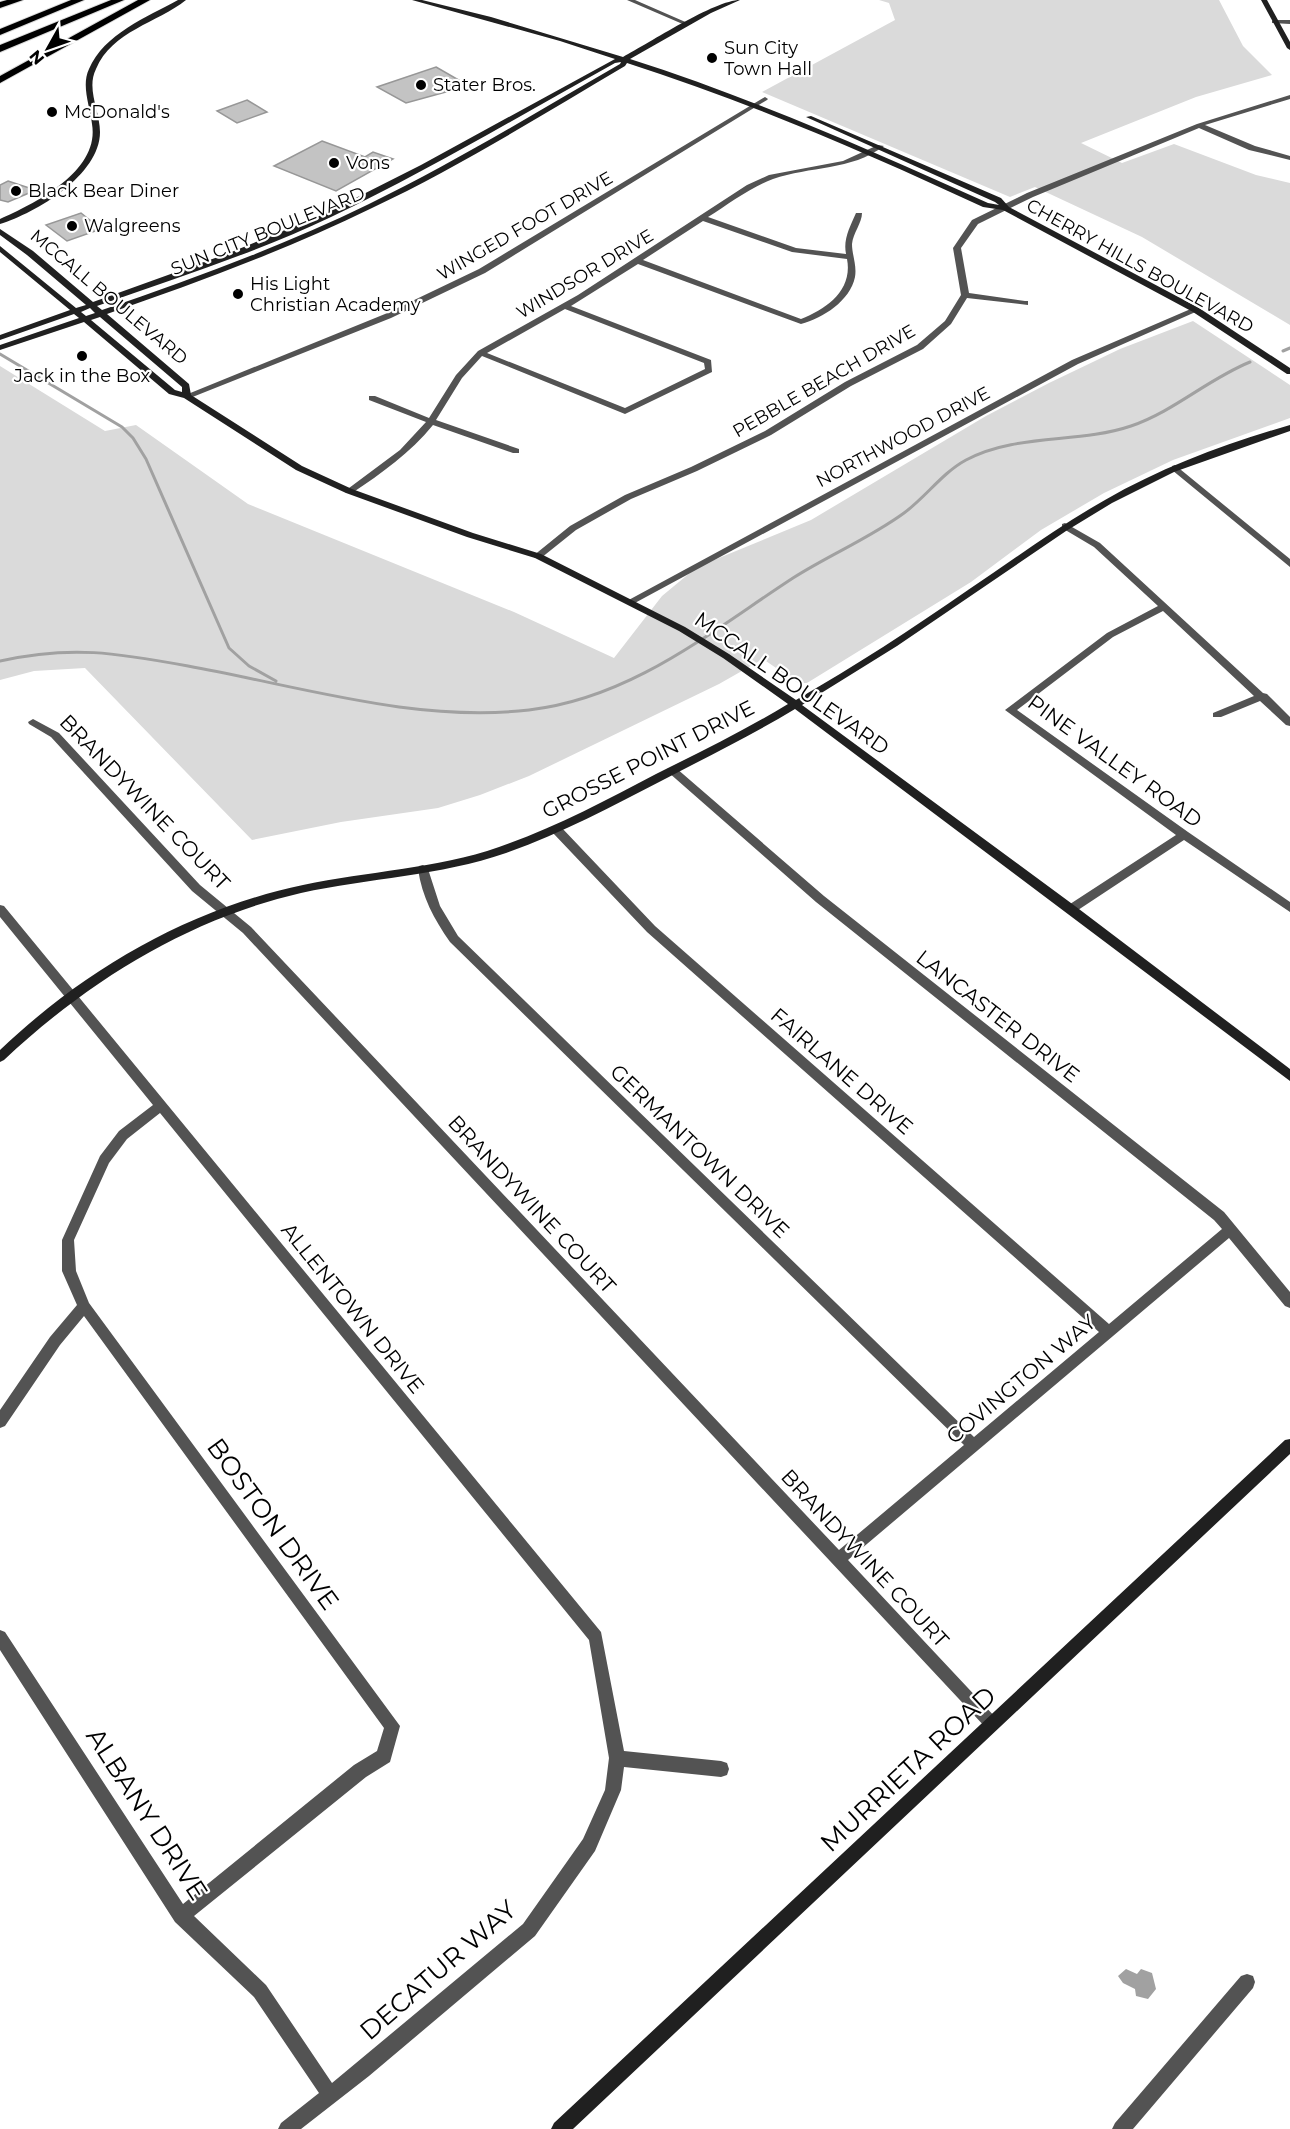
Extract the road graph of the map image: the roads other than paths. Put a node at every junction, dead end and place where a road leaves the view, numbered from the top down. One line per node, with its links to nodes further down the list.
1 (18, 0): 11 (highway)
2 (79, 0): 15 (highway)
3 (119, 0): 17 (highway)
4 (145, 0): 22 (highway)
5 (183, 0): 35 (street)
6 (415, 0): 19 (street, CHERRY HILLS BOULEVARD)
7 (444, 0): 18 (street)
8 (630, 0): 14 (street)
9 (737, 0): 14 (street, SUN CITY BOULEVARD)
10 (1264, 0): 12 (street)
11 (0, 5)
12 (1274, 22): 13 (street); 16 (street)
13 (1290, 22)
14 (687, 24): 18 (street, SUN CITY BOULEVARD)
15 (0, 32)
16 (1290, 48)
17 (0, 49)
18 (634, 54): 19 (street, SUN CITY BOULEVARD); 20 (street)
19 (625, 59): 25 (street, CHERRY HILLS BOULEVARD); 42 (street, SUN CITY BOULEVARD); 46 (street, SUN CITY BOULEVARD)
20 (672, 66)
21 (694, 74): 23 (street)
22 (0, 80)
23 (714, 81)
24 (1290, 98): 28 (street)
25 (756, 100): 26 (street, WINGED FOOT DRIVE); 30 (street, CHERRY HILLS BOULEVARD); 52 (street, WINGED FOOT DRIVE)
26 (776, 104)
27 (797, 112): 29 (street, CHERRY HILLS BOULEVARD)
28 (1200, 125): 31 (street); 32 (street)
29 (880, 146): 30 (street, WINDSOR DRIVE); 32 (street, CHERRY HILLS BOULEVARD)
30 (869, 151): 32 (street, CHERRY HILLS BOULEVARD); 34 (street, WINDSOR DRIVE)
31 (1290, 158)
32 (1005, 208): 40 (street); 44 (street, CHERRY HILLS BOULEVARD)
33 (859, 214): 38 (street)
34 (703, 218): 38 (street); 39 (street, WINDSOR DRIVE)
35 (0, 222)
36 (0, 231): 42 (street, MCCALL BOULEVARD)
37 (0, 248): 45 (street, MCCALL BOULEVARD)
38 (848, 257): 39 (street)
39 (638, 261): 43 (street, WINDSOR DRIVE)
40 (965, 295): 41 (street); 60 (street, PEBBLE BEACH DRIVE)
41 (1025, 303)
42 (90, 305): 45 (street, SUN CITY BOULEVARD); 46 (street, MCCALL BOULEVARD)
43 (564, 306): 50 (street, WINDSOR DRIVE); 50 (street)
44 (1196, 310): 51 (street, CHERRY HILLS BOULEVARD); 62 (street, NORTHWOOD DRIVE)
45 (74, 311): 47 (street, MCCALL BOULEVARD); 48 (street, SUN CITY BOULEVARD)
46 (99, 313): 47 (street, SUN CITY BOULEVARD); 52 (street, MCCALL BOULEVARD)
47 (83, 319): 49 (street, SUN CITY BOULEVARD); 52 (street, MCCALL BOULEVARD)
48 (0, 338)
49 (0, 348)
50 (481, 353): 54 (street, WINDSOR DRIVE)
51 (1290, 372)
52 (188, 396): 58 (street, MCCALL BOULEVARD)
53 (372, 398): 54 (street)
54 (430, 423): 56 (street); 58 (street, WINDSOR DRIVE)
55 (1290, 428): 57 (street, GROSSE POINT DRIVE)
56 (516, 451)
57 (1175, 468): 59 (street, GROSSE POINT DRIVE); 61 (street)
58 (349, 491): 60 (street, MCCALL BOULEVARD)
59 (1065, 526): 63 (street); 65 (street, GROSSE POINT DRIVE)
60 (538, 556): 62 (street, MCCALL BOULEVARD)
61 (1290, 564)
62 (630, 602): 65 (street, MCCALL BOULEVARD)
63 (1165, 606): 64 (street); 71 (street, PINE VALLEY ROAD)
64 (1263, 696): 66 (street); 68 (street)
65 (796, 705): 69 (street, GROSSE POINT DRIVE); 75 (street, MCCALL BOULEVARD)
66 (1217, 715)
67 (33, 722): 76 (street, BRANDYWINE COURT)
68 (1290, 723)
69 (672, 770): 70 (street, GROSSE POINT DRIVE); 81 (street, LANCASTER DRIVE)
70 (557, 830): 72 (street, GROSSE POINT DRIVE); 84 (street, FAIRLANE DRIVE)
71 (1184, 836): 73 (street, PINE VALLEY ROAD); 75 (street)
72 (423, 869): 76 (street, GROSSE POINT DRIVE); 87 (street, GERMANTOWN DRIVE)
73 (1290, 908)
74 (0, 909): 77 (street, ALLENTOWN DRIVE)
75 (1071, 909): 79 (street, MCCALL BOULEVARD)
76 (224, 913): 77 (street, GROSSE POINT DRIVE); 88 (street, BRANDYWINE COURT)
77 (71, 996): 78 (street, GROSSE POINT DRIVE); 80 (street, ALLENTOWN DRIVE)
78 (0, 1057)
79 (1290, 1076)
80 (161, 1106): 83 (street, BOSTON DRIVE); 91 (street, ALLENTOWN DRIVE)
81 (1231, 1229): 82 (street, LANCASTER DRIVE); 84 (street, COVINGTON WAY)
82 (1290, 1302)
83 (84, 1306): 85 (street); 93 (street, BOSTON DRIVE)
84 (1109, 1332): 87 (street, COVINGTON WAY)
85 (0, 1422)
86 (1290, 1444): 90 (street, MURRIETA ROAD)
87 (974, 1446): 88 (street, COVINGTON WAY)
88 (838, 1560): 90 (street, BRANDYWINE COURT)
89 (0, 1637): 93 (street, ALBANY DRIVE)
90 (992, 1724): 97 (street, MURRIETA ROAD)
91 (617, 1758): 92 (street); 95 (street, DECATUR WAY)
92 (721, 1769)
93 (181, 1916): 95 (street, ALBANY DRIVE)
94 (1247, 1982): 98 (street)
95 (330, 2095): 96 (street, DECATUR WAY)
96 (286, 2129)
97 (560, 2129)
98 (1121, 2129)

